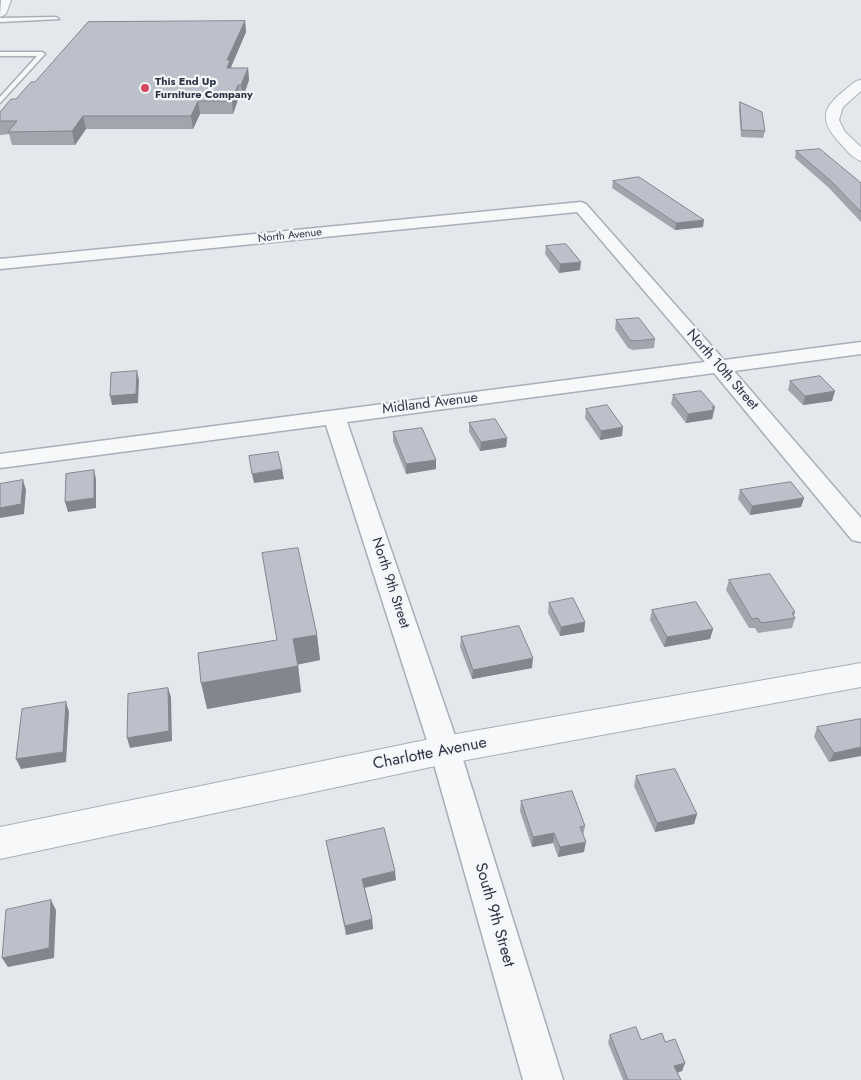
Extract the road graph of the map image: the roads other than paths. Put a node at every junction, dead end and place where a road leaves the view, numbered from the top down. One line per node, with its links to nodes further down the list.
1 (6, 0): 2 (street)
2 (0, 14)
3 (0, 20): 4 (lane)
4 (56, 20)
5 (0, 54): 7 (lane)
6 (860, 85): 8 (street)
7 (0, 101)
8 (861, 156)
9 (581, 207): 10 (street, North Avenue); 12 (street, North 10th Street)
10 (0, 264)
11 (861, 348): 12 (street, Midland Avenue)
12 (719, 366): 13 (street, Midland Avenue); 15 (street, North 10th Street)
13 (334, 416): 14 (street, Midland Avenue); 17 (street, North 9th Street)
14 (0, 461)
15 (861, 534)
16 (861, 675): 17 (street, Charlotte Avenue)
17 (445, 750): 18 (street, Charlotte Avenue); 19 (street, South 9th Street)
18 (0, 843)
19 (543, 1080)

